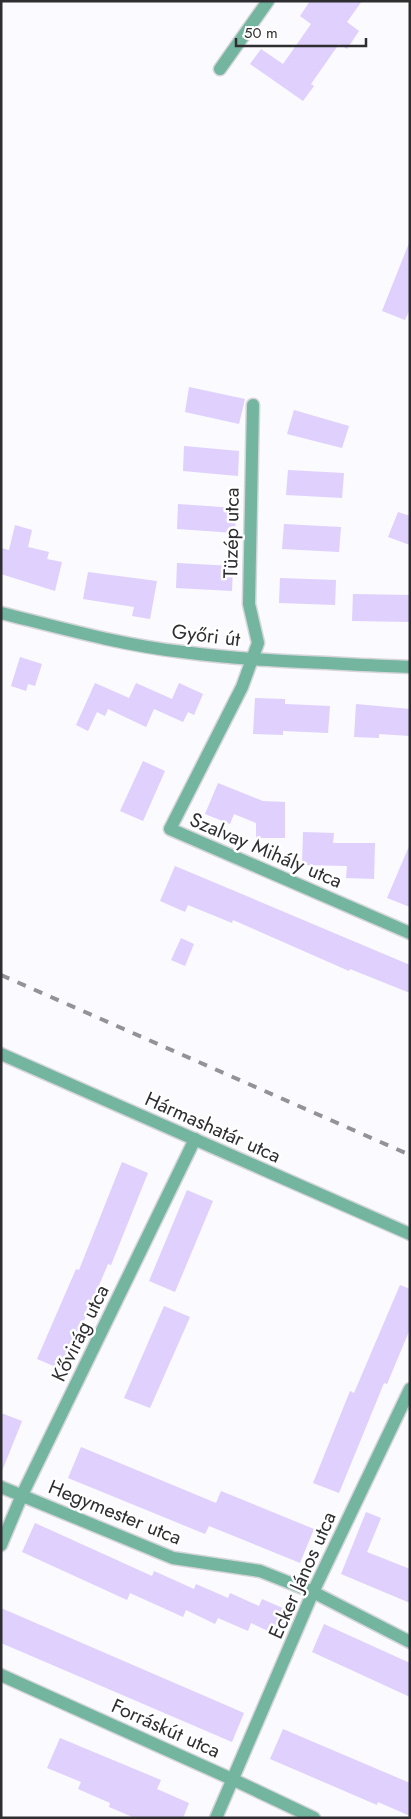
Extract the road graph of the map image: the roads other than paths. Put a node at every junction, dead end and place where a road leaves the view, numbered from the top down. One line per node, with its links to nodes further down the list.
1 (268, 1): 2 (street)
2 (220, 69)
3 (253, 405): 5 (street, Tüzép utca)
4 (1, 613): 5 (street, Győri út)
5 (252, 659): 6 (street, Győri út); 7 (street, Szalvay Mihály utca)
6 (410, 667)
7 (410, 933)
8 (1, 1054): 9 (street, Hármashatár utca)
9 (195, 1139): 10 (street, Hármashatár utca); 13 (street, Kővirág utca)
10 (410, 1234)
11 (410, 1389): 15 (street, Ecker János utca)
12 (1, 1487): 13 (street, Hegymester utca)
13 (22, 1495): 14 (street, Kővirág utca); 15 (street, Hegymester utca)
14 (1, 1545)
15 (314, 1592): 16 (street, Hegymester utca); 18 (street, Ecker János utca)
16 (410, 1642)
17 (1, 1675): 18 (street, Forráskút utca)
18 (234, 1780): 19 (street, Ecker János utca); 20 (street, Forráskút utca)
19 (216, 1818)
20 (314, 1818)

